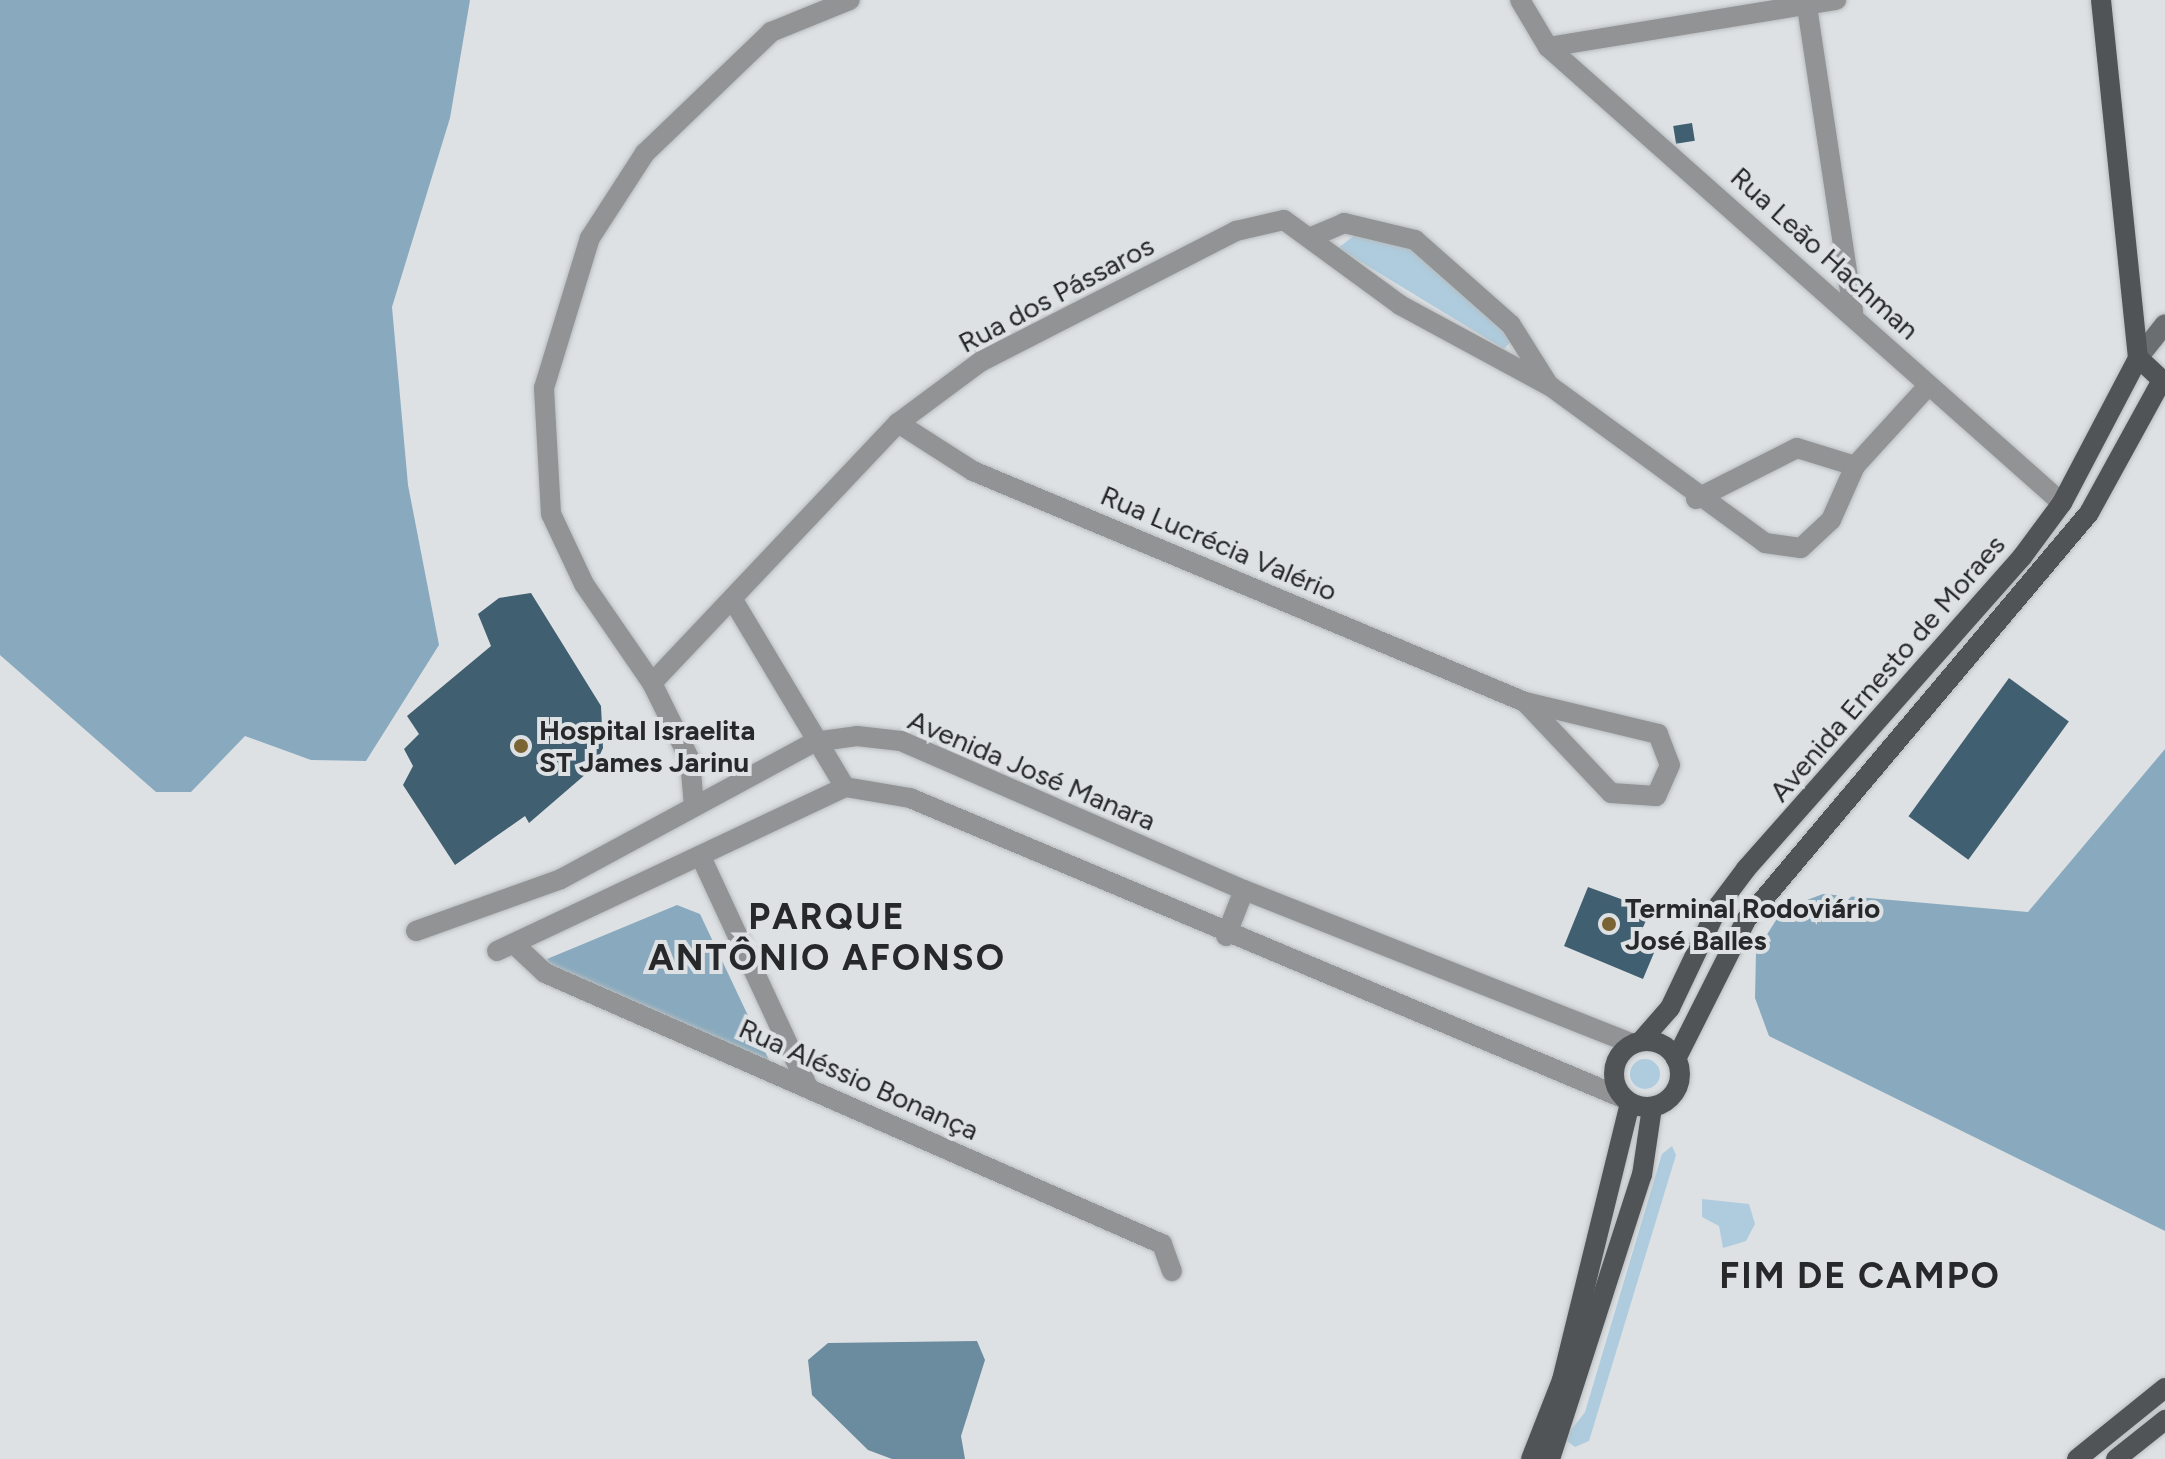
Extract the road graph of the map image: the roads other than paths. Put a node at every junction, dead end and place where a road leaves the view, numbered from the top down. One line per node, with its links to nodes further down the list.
1 (850, 0): 19 (street)
2 (1520, 0): 6 (street, Rua Leão Hachman)
3 (1836, 0): 5 (street)
4 (2101, 0): 10 (main road)
5 (1806, 1): 6 (street); 8 (street)
6 (1548, 47): 8 (street, Rua Leão Hachman)
7 (1314, 236): 12 (street, Rua dos Pássaros); 12 (street, Rua dos Pássaros); 14 (street, Rua dos Pássaros)
8 (1853, 311): 13 (street, Rua Leão Hachman)
9 (2165, 324): 10 (main road, Avenida Ernesto de Moraes)
10 (2138, 358): 11 (main road); 17 (main road, Avenida Ernesto de Moraes)
11 (2164, 376): 29 (main road, Avenida Ernesto de Moraes)
12 (1550, 386): 16 (street, Rua dos Pássaros)
13 (1928, 386): 15 (street, Rua dos Pássaros); 17 (street, Rua Leão Hachman)
14 (898, 423): 18 (street, Rua dos Pássaros); 20 (street, Rua Lucrécia Valério)
15 (1855, 466): 16 (street); 16 (street, Rua dos Pássaros)
16 (1696, 499)
17 (2062, 503): 28 (main road, Avenida Ernesto de Moraes)
18 (733, 600): 19 (street, Rua dos Pássaros); 21 (street)
19 (652, 683): 23 (street)
20 (1525, 702): 20 (street, Rua Lucrécia Valério)
21 (814, 742): 22 (street); 23 (street, Avenida José Manara); 25 (street, Avenida José Manara)
22 (845, 787): 24 (street); 27 (street)
23 (694, 806): 26 (street, Avenida José Manara)
24 (702, 859): 30 (street); 30 (street, Rua Aléssio Bonança)
25 (1244, 890): 27 (street); 28 (street, Avenida José Manara)
26 (416, 931)
27 (1226, 936): 31 (street)
28 (1637, 1042): 29 (main road); 31 (main road)
29 (1676, 1059): 32 (main road)
30 (808, 1087): 33 (street, Rua Aléssio Bonança)
31 (1626, 1100): 32 (main road); 36 (main road)
32 (1652, 1107): 37 (main road)
33 (1172, 1271)
34 (2165, 1388): 38 (main road)
35 (2165, 1420): 39 (main road)
36 (1531, 1459)
37 (1550, 1459)
38 (2077, 1459)
39 (2116, 1459)

